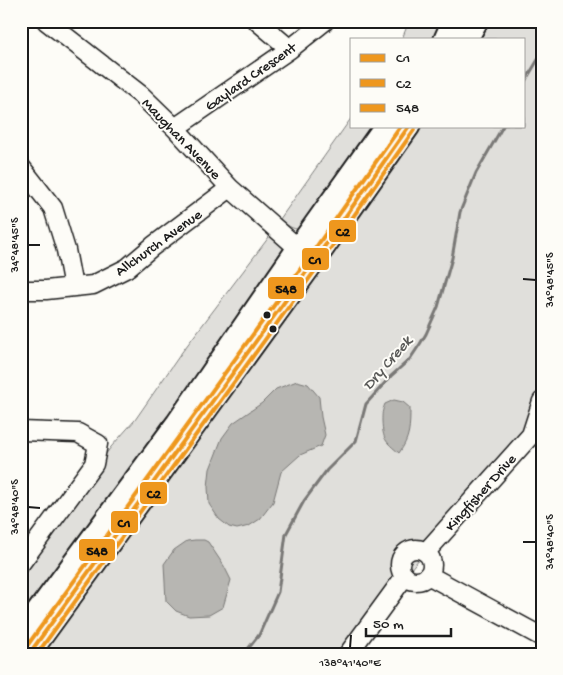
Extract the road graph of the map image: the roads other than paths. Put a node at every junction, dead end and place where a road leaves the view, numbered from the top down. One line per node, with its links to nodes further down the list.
1 (46, 21): 9 (street, Maughan Avenue)
2 (256, 21): 8 (street)
3 (325, 21): 8 (street, Gaylard Crescent)
4 (453, 21): 6 (main road)
5 (477, 21): 7 (main road)
6 (445, 38)
7 (468, 38)
8 (290, 49): 9 (street, Gaylard Crescent)
9 (175, 128): 13 (street, Maughan Avenue)
10 (384, 128): 14 (main road)
11 (407, 128): 14 (main road)
12 (21, 167): 15 (street)
13 (230, 188): 14 (street, Maughan Avenue); 15 (street, Allchurch Avenue)
14 (306, 254): 24 (main road); 26 (main road)
15 (74, 286): 16 (street, Allchurch Avenue)
16 (21, 290)
17 (542, 400): 19 (street, Kingfisher Drive)
18 (21, 431): 21 (street)
19 (536, 438): 20 (street, Kingfisher Drive)
20 (426, 552): 22 (street); 23 (street)
21 (21, 563)
22 (428, 575): 23 (street); 25 (street)
23 (405, 576): 27 (street)
24 (21, 634)
25 (542, 637)
26 (29, 654)
27 (348, 654)

